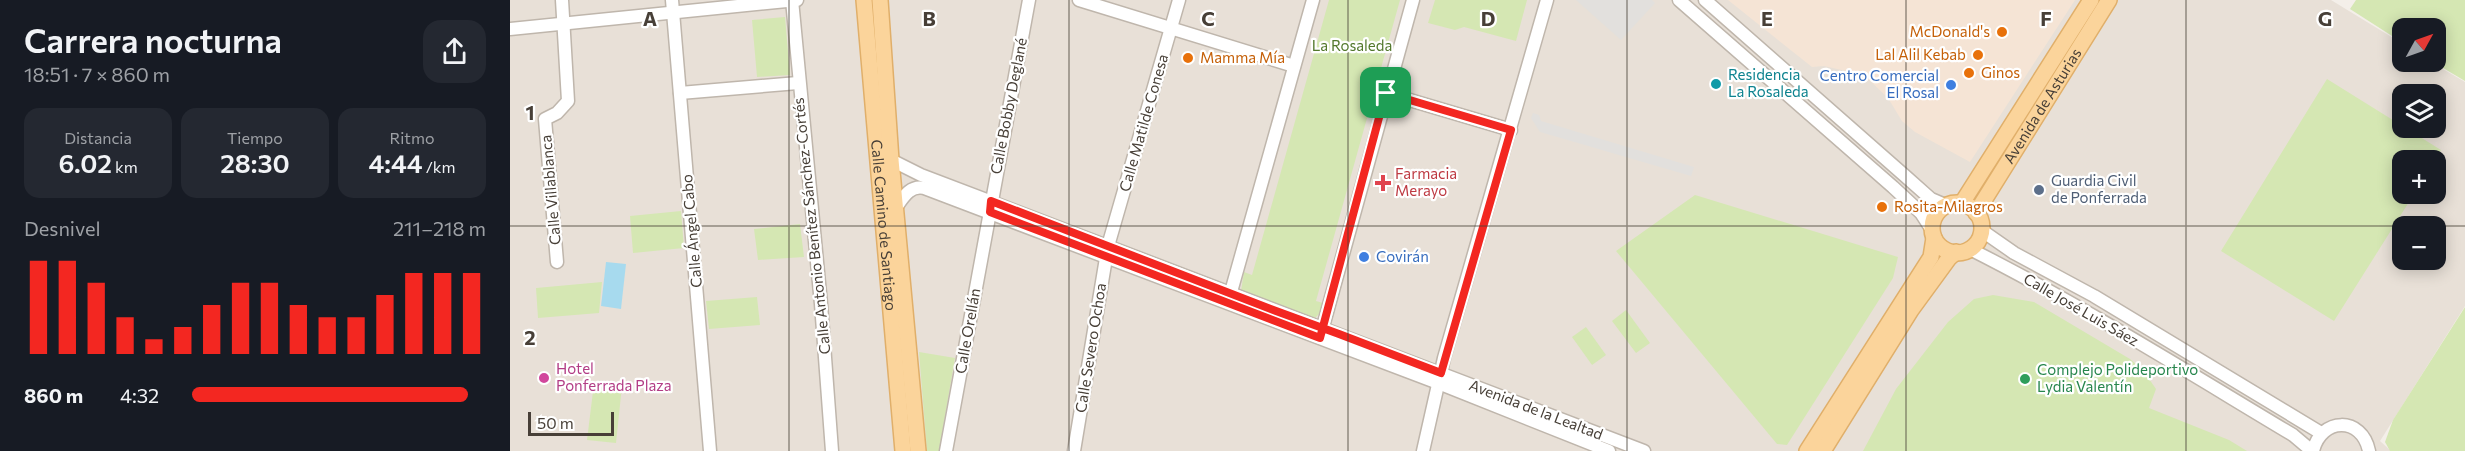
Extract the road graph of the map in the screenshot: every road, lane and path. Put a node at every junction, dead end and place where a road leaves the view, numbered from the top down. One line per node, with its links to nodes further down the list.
1 (562, 0): 17 (street)
2 (792, 0): 3 (street); 16 (street); 21 (street, Calle Antonio Benítez Sánchez-Cortés)
3 (797, 0)
4 (864, 0): 42 (main road, Calle Camino de Santiago)
5 (880, 0): 25 (main road, Calle Camino de Santiago)
6 (1029, 0): 29 (street, Calle Bobby Deglané)
7 (1078, 0): 19 (street)
8 (1179, 0): 19 (street, Calle Matilde Conesa)
9 (1313, 0): 20 (street)
10 (1413, 0): 23 (street)
11 (1546, 0): 24 (street)
12 (1679, 0): 32 (street)
13 (1705, 0): 28 (street)
14 (2091, 0): 26 (main road, Avenida de Asturias)
15 (2109, 0): 30 (main road, Avenida de Asturias)
16 (672, 6): 17 (street); 22 (street, Calle Ángel Cabo)
17 (564, 23): 18 (street); 35 (street, Calle Villablanca)
18 (510, 29)
19 (1170, 29): 20 (street); 34 (street, Calle Matilde Conesa)
20 (1294, 66): 36 (street)
21 (798, 83): 22 (street); 41 (street, Calle Antonio Benítez Sánchez-Cortés)
22 (680, 93): 40 (street, Calle Ángel Cabo)
23 (1386, 93): 24 (street); 37 (street)
24 (1511, 130): 38 (street)
25 (891, 160): 27 (main road, Calle Camino de Santiago); 29 (street, Avenida de la Lealtad)
26 (1962, 203): 28 (main road); 30 (main road)
27 (897, 206): 29 (street, Avenida de la Lealtad); 43 (main road, Calle Camino de Santiago)
28 (1945, 206): 32 (main road)
29 (990, 207): 34 (street, Avenida de la Lealtad); 44 (street, Calle Orellán)
30 (1976, 213): 31 (main road)
31 (1981, 230): 33 (main road); 39 (street, Calle José Luis Sáez)
32 (1933, 234): 33 (main road); 49 (main road)
33 (1963, 250): 50 (main road); 51 (street, Calle José Luis Sáez)
34 (1107, 251): 36 (street, Avenida de la Lealtad); 45 (street, Calle Severo Ochoa)
35 (557, 261)
36 (1229, 298): 37 (street, Avenida de la Lealtad)
37 (1321, 333): 38 (street, Avenida de la Lealtad)
38 (1439, 378): 46 (street); 47 (street, Avenida de la Lealtad); 48 (street, Avenida de la Lealtad)
39 (2321, 433): 51 (street); 52 (street)
40 (710, 451)
41 (832, 451)
42 (903, 451)
43 (918, 451)
44 (946, 451)
45 (1074, 451)
46 (1423, 451)
47 (1609, 451)
48 (1644, 451)
49 (1807, 451)
50 (1823, 451)
51 (2312, 451)
52 (2369, 451)

